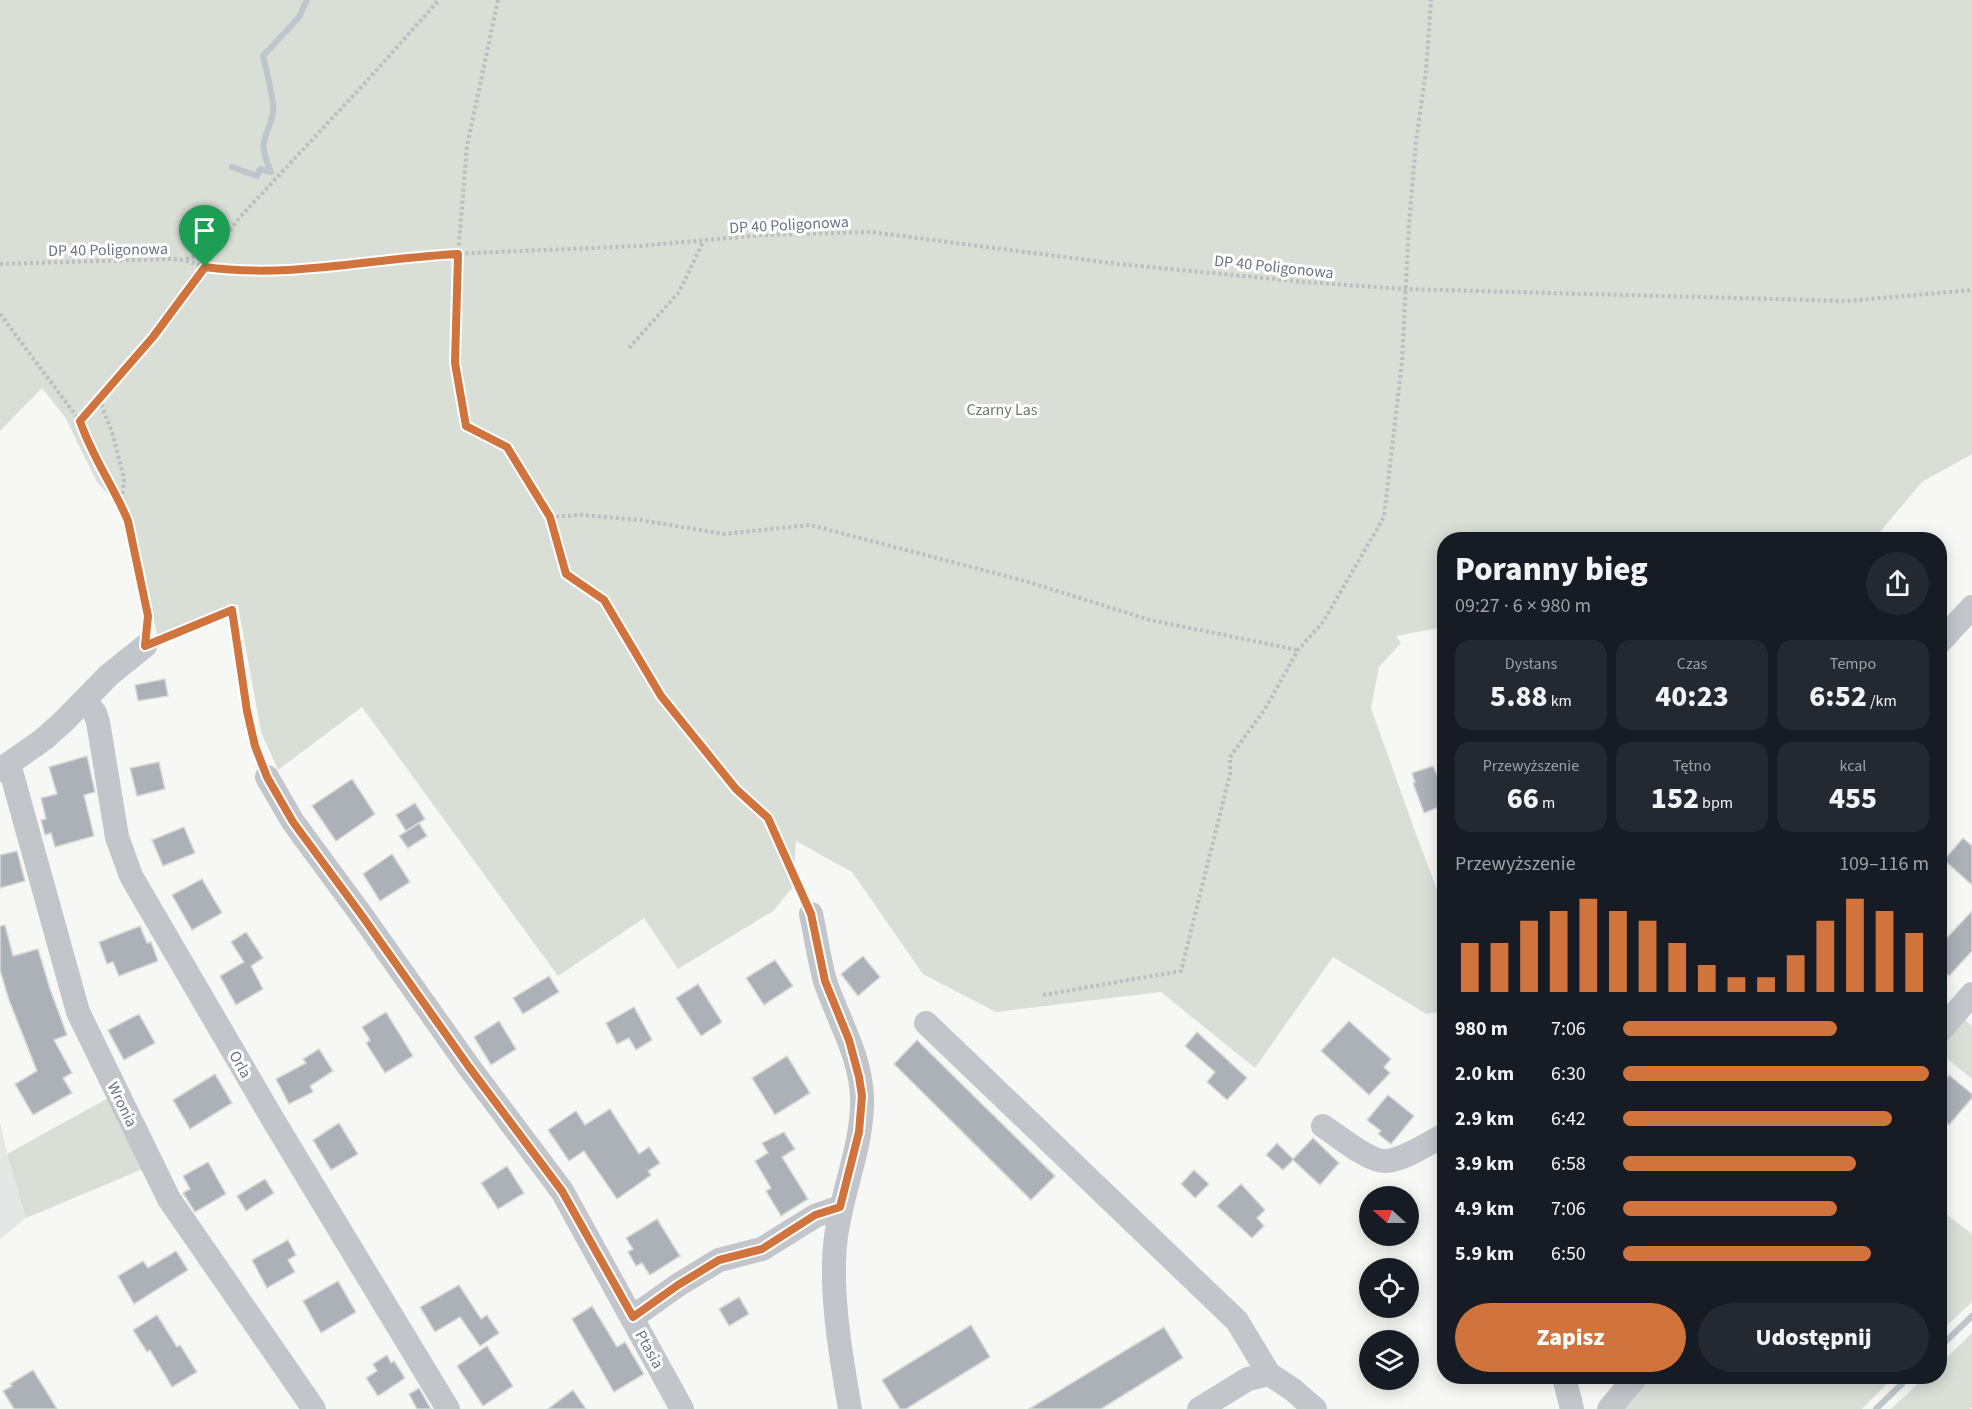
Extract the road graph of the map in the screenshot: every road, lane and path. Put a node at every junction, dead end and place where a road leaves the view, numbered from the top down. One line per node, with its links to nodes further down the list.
1 (439, 0): 5 (path)
2 (498, 0): 6 (path)
3 (1431, 0): 10 (path)
4 (704, 242): 6 (path, DP 40 Poligonowa); 10 (path, DP 40 Poligonowa); 13 (path)
5 (217, 250): 7 (path); 9 (path)
6 (458, 254): 9 (path, DP 40 Poligonowa); 17 (path)
7 (184, 260): 8 (path, DP 40 Poligonowa); 9 (path, DP 40 Poligonowa)
8 (0, 264)
9 (205, 267): 14 (path)
10 (1404, 289): 11 (path, DP 40 Poligonowa); 21 (path)
11 (1972, 290)
12 (0, 314): 15 (path)
13 (629, 348)
14 (99, 399): 15 (path); 16 (path)
15 (80, 421): 16 (path)
16 (122, 507): 20 (path)
17 (550, 517): 21 (path); 25 (path)
18 (1972, 607): 19 (street)
19 (1947, 634)
20 (145, 646): 22 (street); 24 (path)
21 (1298, 650): 27 (path)
22 (85, 700): 23 (street); 38 (street, Orla)
23 (4, 767): 37 (street, Wronia)
24 (267, 777): 33 (street, Ptasia)
25 (811, 914): 32 (street)
26 (1972, 994): 29 (street)
27 (1043, 995)
28 (926, 1023): 34 (street)
29 (1947, 1023)
30 (1323, 1126): 31 (street)
31 (1437, 1139)
32 (840, 1207): 33 (street); 40 (street)
33 (633, 1317): 39 (street, Ptasia)
34 (1269, 1374): 41 (street); 42 (street)
35 (1566, 1384): 43 (street)
36 (1630, 1384): 44 (street)
37 (314, 1409)
38 (448, 1409)
39 (682, 1409)
40 (850, 1409)
41 (1199, 1409)
42 (1315, 1409)
43 (1572, 1409)
44 (1609, 1409)

